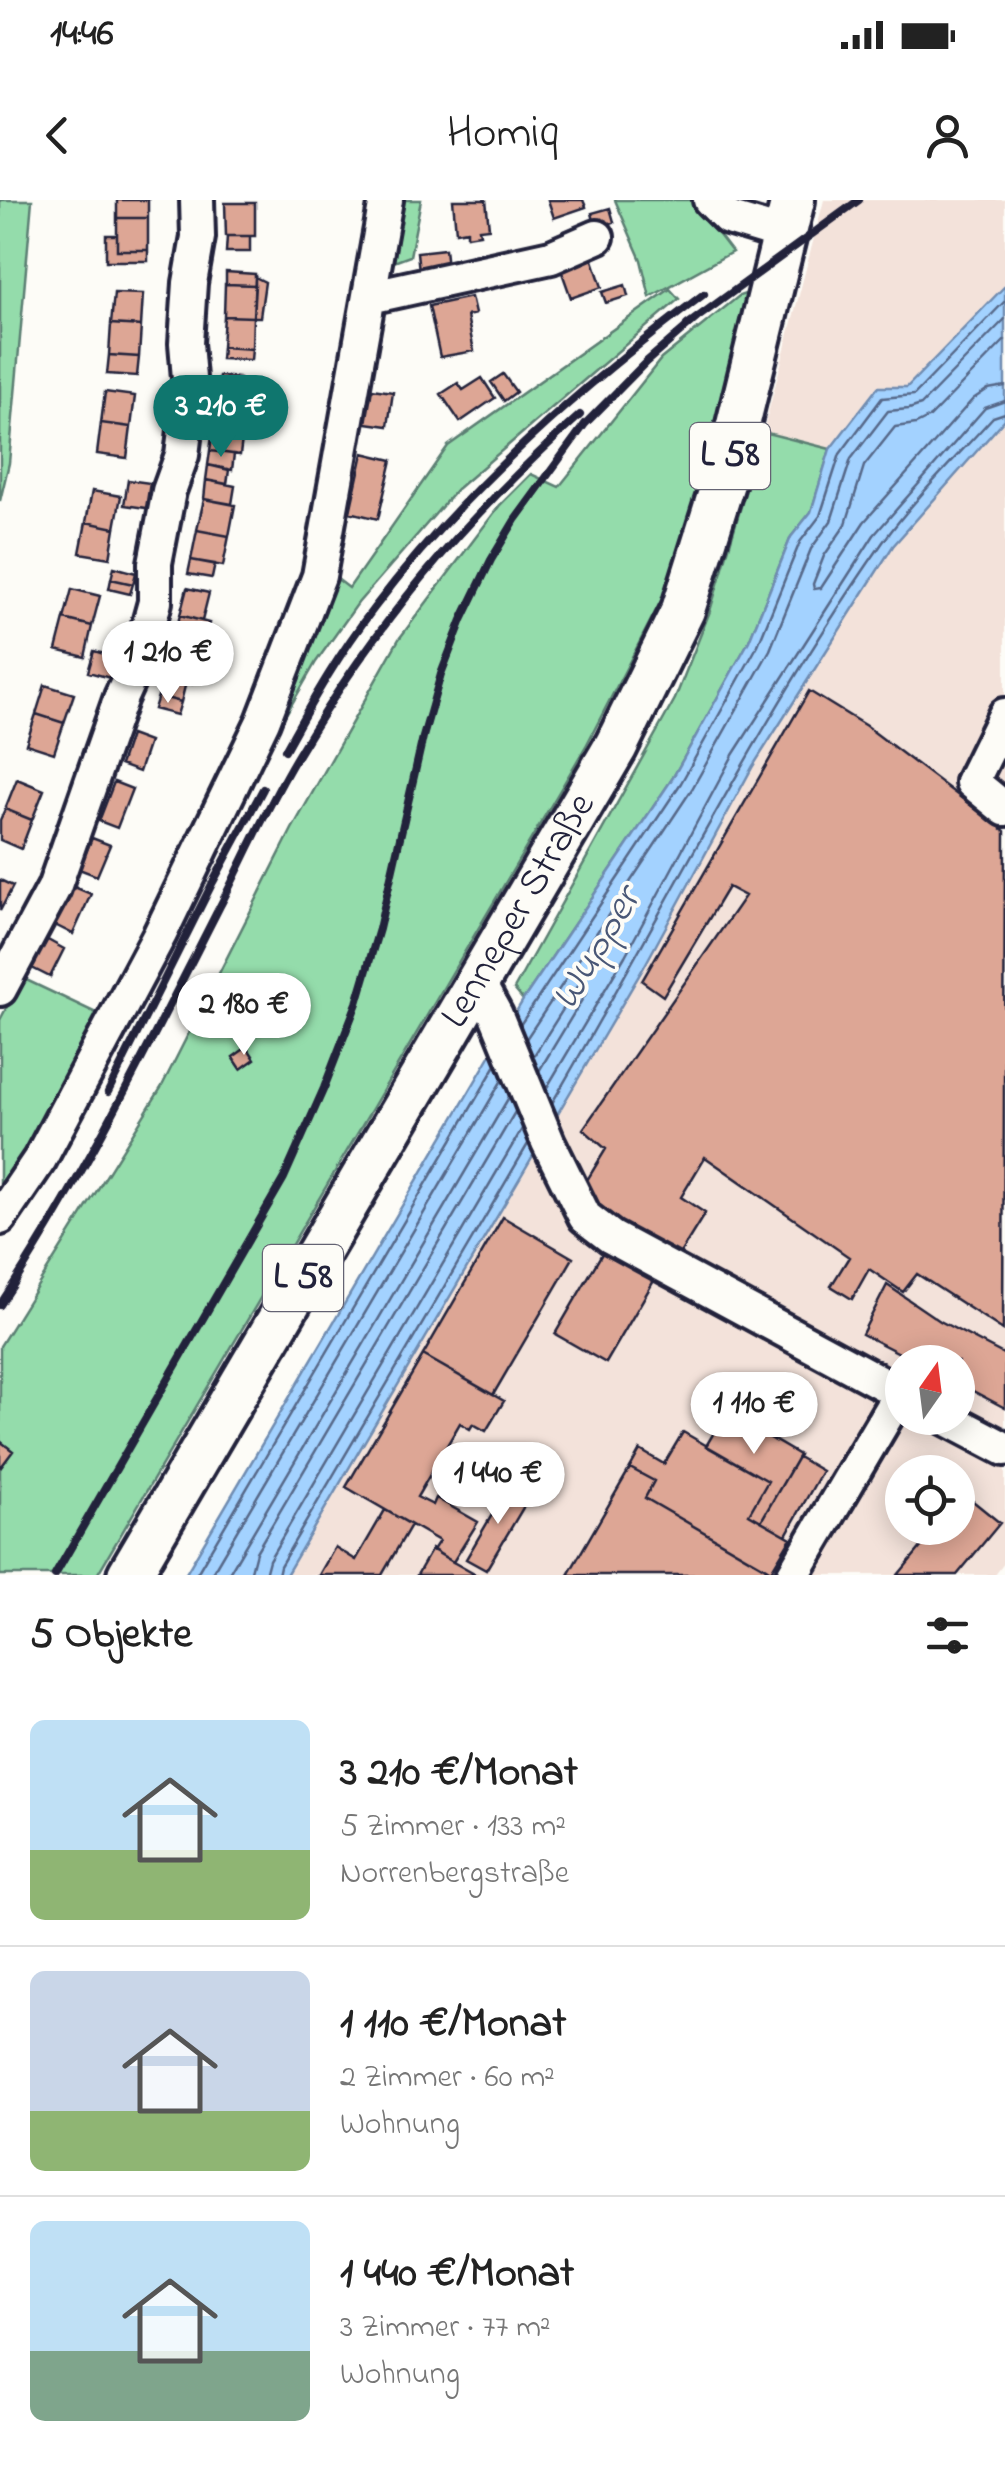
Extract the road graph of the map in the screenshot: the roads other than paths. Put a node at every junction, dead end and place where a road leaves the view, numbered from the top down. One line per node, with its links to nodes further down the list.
1 (197, 200): 9 (street)
2 (386, 200): 6 (street)
3 (710, 200): 4 (street)
4 (789, 218): 10 (main road, Lenneper Straße / L 58)
5 (597, 237): 6 (street)
6 (370, 297): 11 (street)
7 (1005, 715): 8 (street)
8 (1005, 810)
9 (0, 989)
10 (487, 998): 12 (street); 16 (main road, Lenneper Straße / L 58)
11 (0, 1218)
12 (885, 1385)
13 (885, 1421): 17 (street)
14 (975, 1433): 15 (street)
15 (1005, 1449)
16 (129, 1575)
17 (792, 1575)

